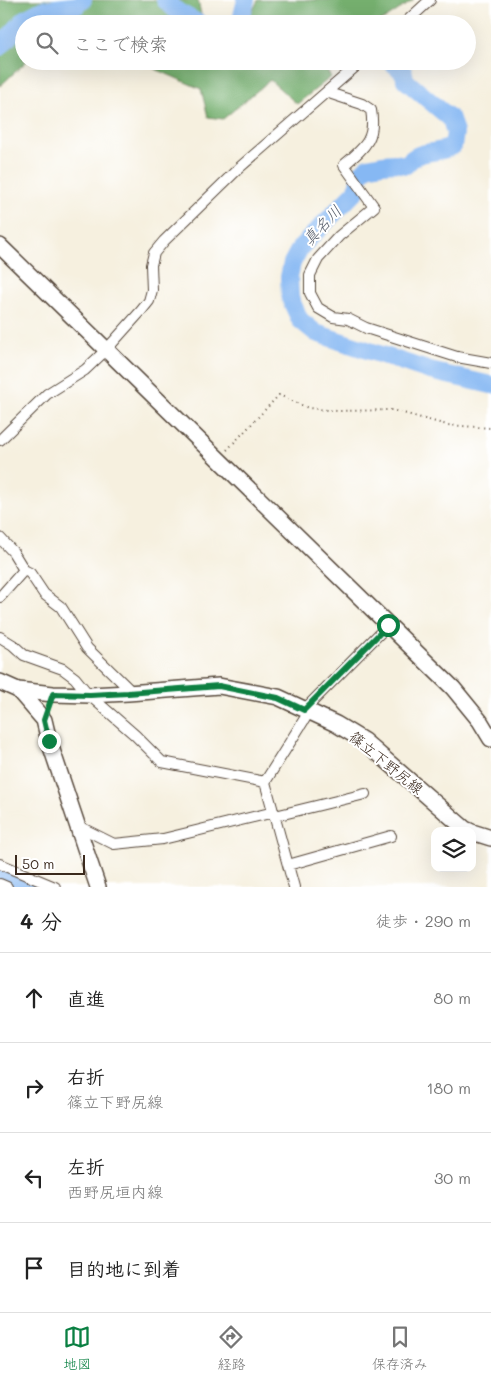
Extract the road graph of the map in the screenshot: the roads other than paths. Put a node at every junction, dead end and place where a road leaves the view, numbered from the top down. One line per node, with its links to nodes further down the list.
1 (430, 0): 2 (street)
2 (414, 15)
3 (352, 70): 4 (street)
4 (328, 91): 6 (street); 7 (street)
5 (0, 246): 6 (main road)
6 (106, 350): 8 (street); 12 (main road)
7 (491, 363)
8 (0, 440)
9 (0, 538): 10 (street)
10 (24, 570): 11 (street); 16 (street)
11 (0, 597)
12 (388, 625): 19 (street); 21 (main road)
13 (0, 637): 18 (street)
14 (0, 682): 15 (main road, 篠立下野尻線)
15 (18, 690): 17 (main road, 篠立下野尻線); 20 (main road)
16 (134, 693): 18 (main road, 篠立下野尻線); 19 (main road, 篠立下野尻線)
17 (53, 694): 18 (main road, 篠立下野尻線); 20 (main road)
18 (90, 695): 22 (street)
19 (307, 711): 22 (street); 26 (main road, 篠立下野尻線)
20 (44, 720): 25 (main road)
21 (491, 739)
22 (265, 782): 24 (street)
23 (365, 794): 24 (street)
24 (274, 814): 25 (street); 31 (street)
25 (76, 825): 35 (main road)
26 (463, 827)
27 (476, 833): 29 (main road, 篠立下野尻線)
28 (391, 836): 31 (street)
29 (491, 838)
30 (0, 864): 34 (street)
31 (288, 865): 36 (street)
32 (0, 884): 33 (street)
33 (6, 887)
34 (55, 887)
35 (98, 887)
36 (294, 887)

